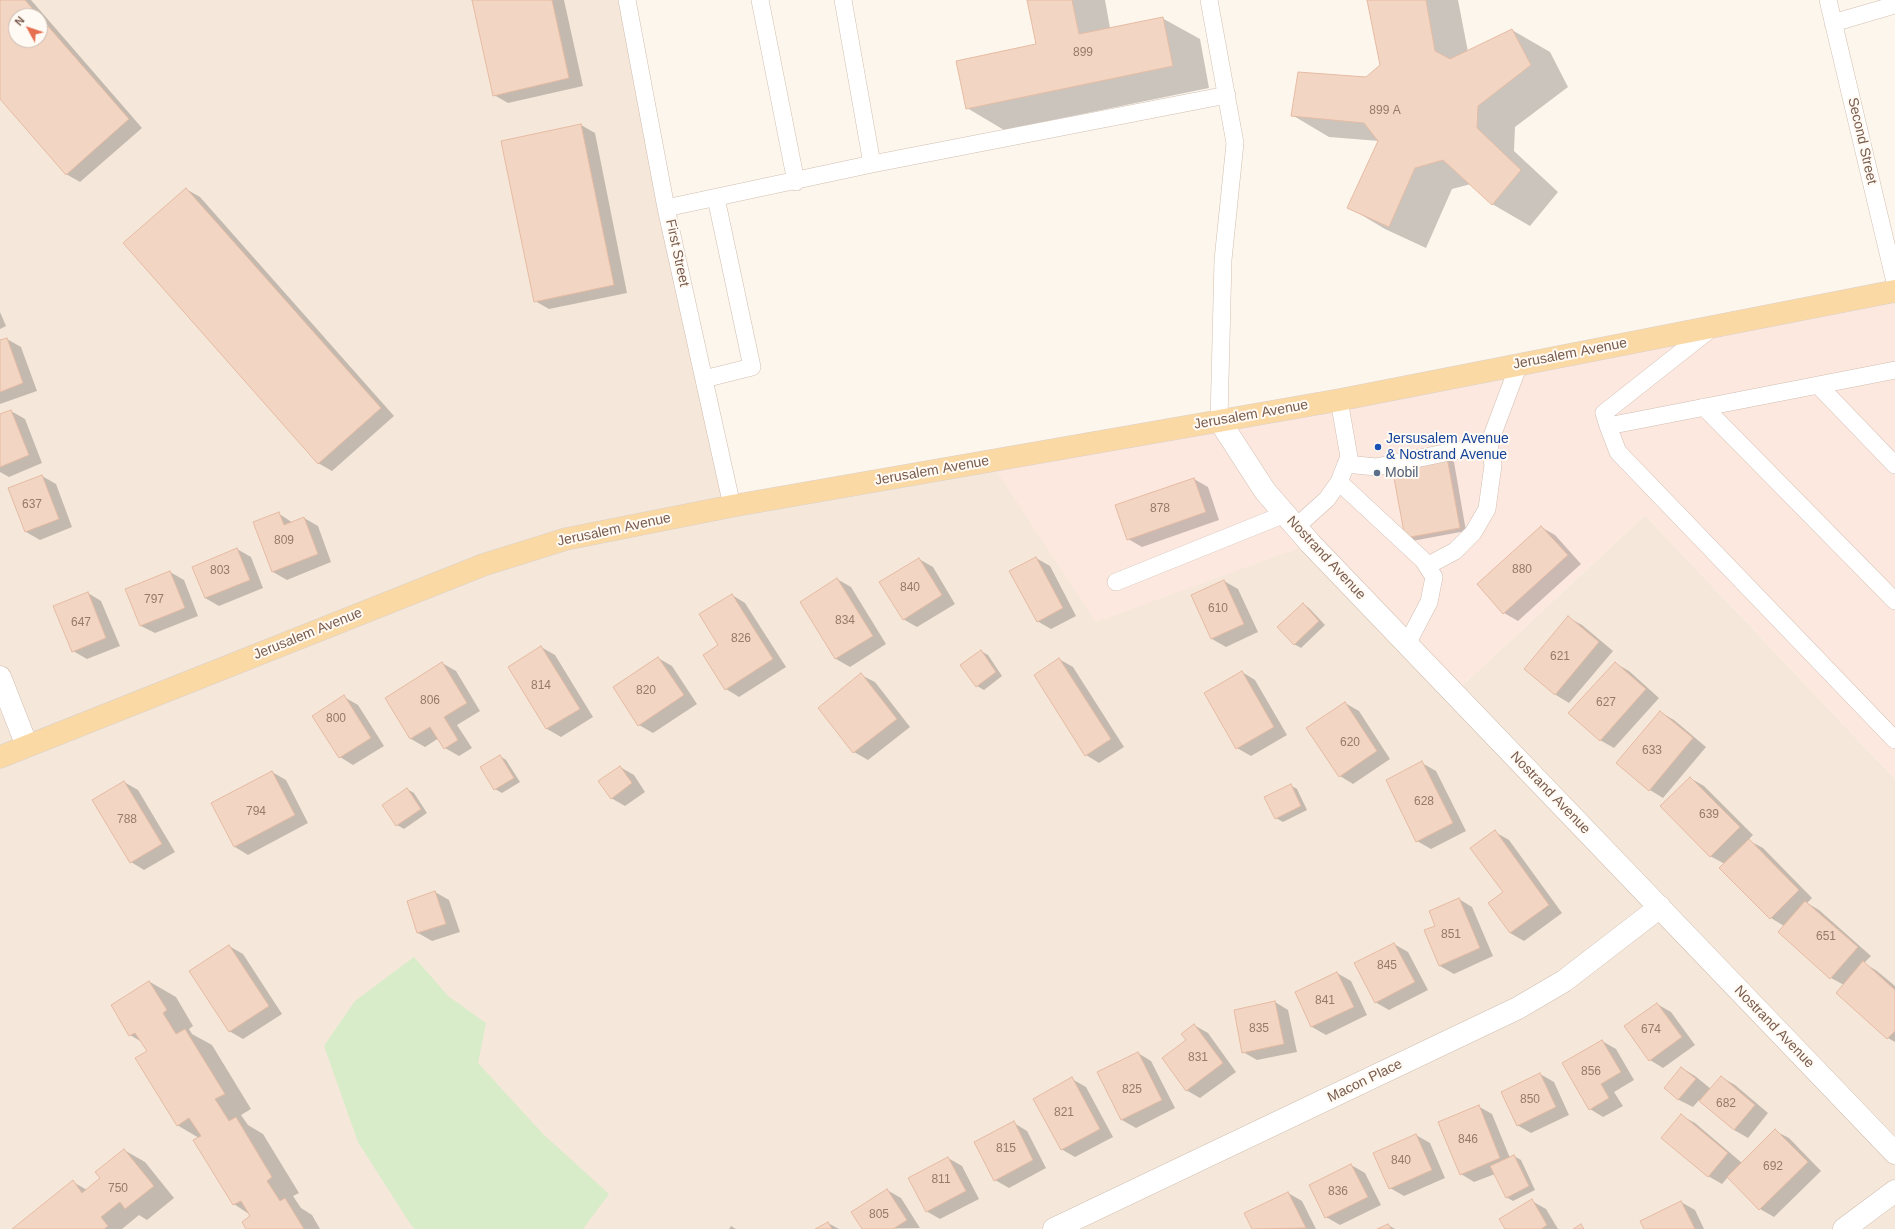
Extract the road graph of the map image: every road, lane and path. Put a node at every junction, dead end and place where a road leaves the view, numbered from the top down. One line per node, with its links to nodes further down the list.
1 (627, 0): 12 (lane, First Street)
2 (760, 0): 10 (lane)
3 (843, 0): 9 (lane)
4 (1209, 0): 8 (lane)
5 (1828, 0): 7 (lane, Second Street)
6 (1895, 5): 7 (lane)
7 (1833, 23): 13 (lane, Second Street)
8 (1227, 95): 9 (lane); 22 (lane)
9 (872, 164): 10 (lane)
10 (796, 182): 11 (lane)
11 (716, 198): 12 (lane); 18 (lane)
12 (666, 208): 18 (lane, First Street)
13 (1895, 282)
14 (1895, 291): 15 (main road, Jerusalem Avenue)
15 (1714, 326): 16 (main road, Jerusalem Avenue); 23 (lane)
16 (1518, 364): 20 (main road, Jerusalem Avenue); 24 (lane)
17 (1895, 370): 19 (lane)
18 (704, 379): 28 (lane, First Street)
19 (1818, 385): 21 (lane); 26 (lane)
20 (1339, 400): 22 (main road, Jerusalem Avenue); 25 (lane)
21 (1704, 407): 23 (lane); 32 (lane)
22 (1219, 420): 28 (main road, Jerusalem Avenue); 29 (street, Nostrand Avenue)
23 (1608, 426): 35 (lane)
24 (1489, 444): 25 (lane); 30 (lane)
25 (1346, 464): 27 (lane)
26 (1895, 465)
27 (1339, 482): 29 (lane); 30 (lane)
28 (732, 506): 36 (main road, Jerusalem Avenue)
29 (1290, 521): 31 (lane); 33 (street, Nostrand Avenue)
30 (1427, 566): 33 (lane)
31 (1116, 582)
32 (1895, 601)
33 (1407, 644): 38 (street, Nostrand Avenue)
34 (0, 677): 36 (street)
35 (1895, 740)
36 (27, 746): 37 (main road, Jerusalem Avenue)
37 (0, 757)
38 (1660, 907): 39 (street, Nostrand Avenue); 41 (street, Macon Place)
39 (1895, 1153)
40 (1895, 1191): 42 (street)
41 (1054, 1229)
42 (1844, 1229)

